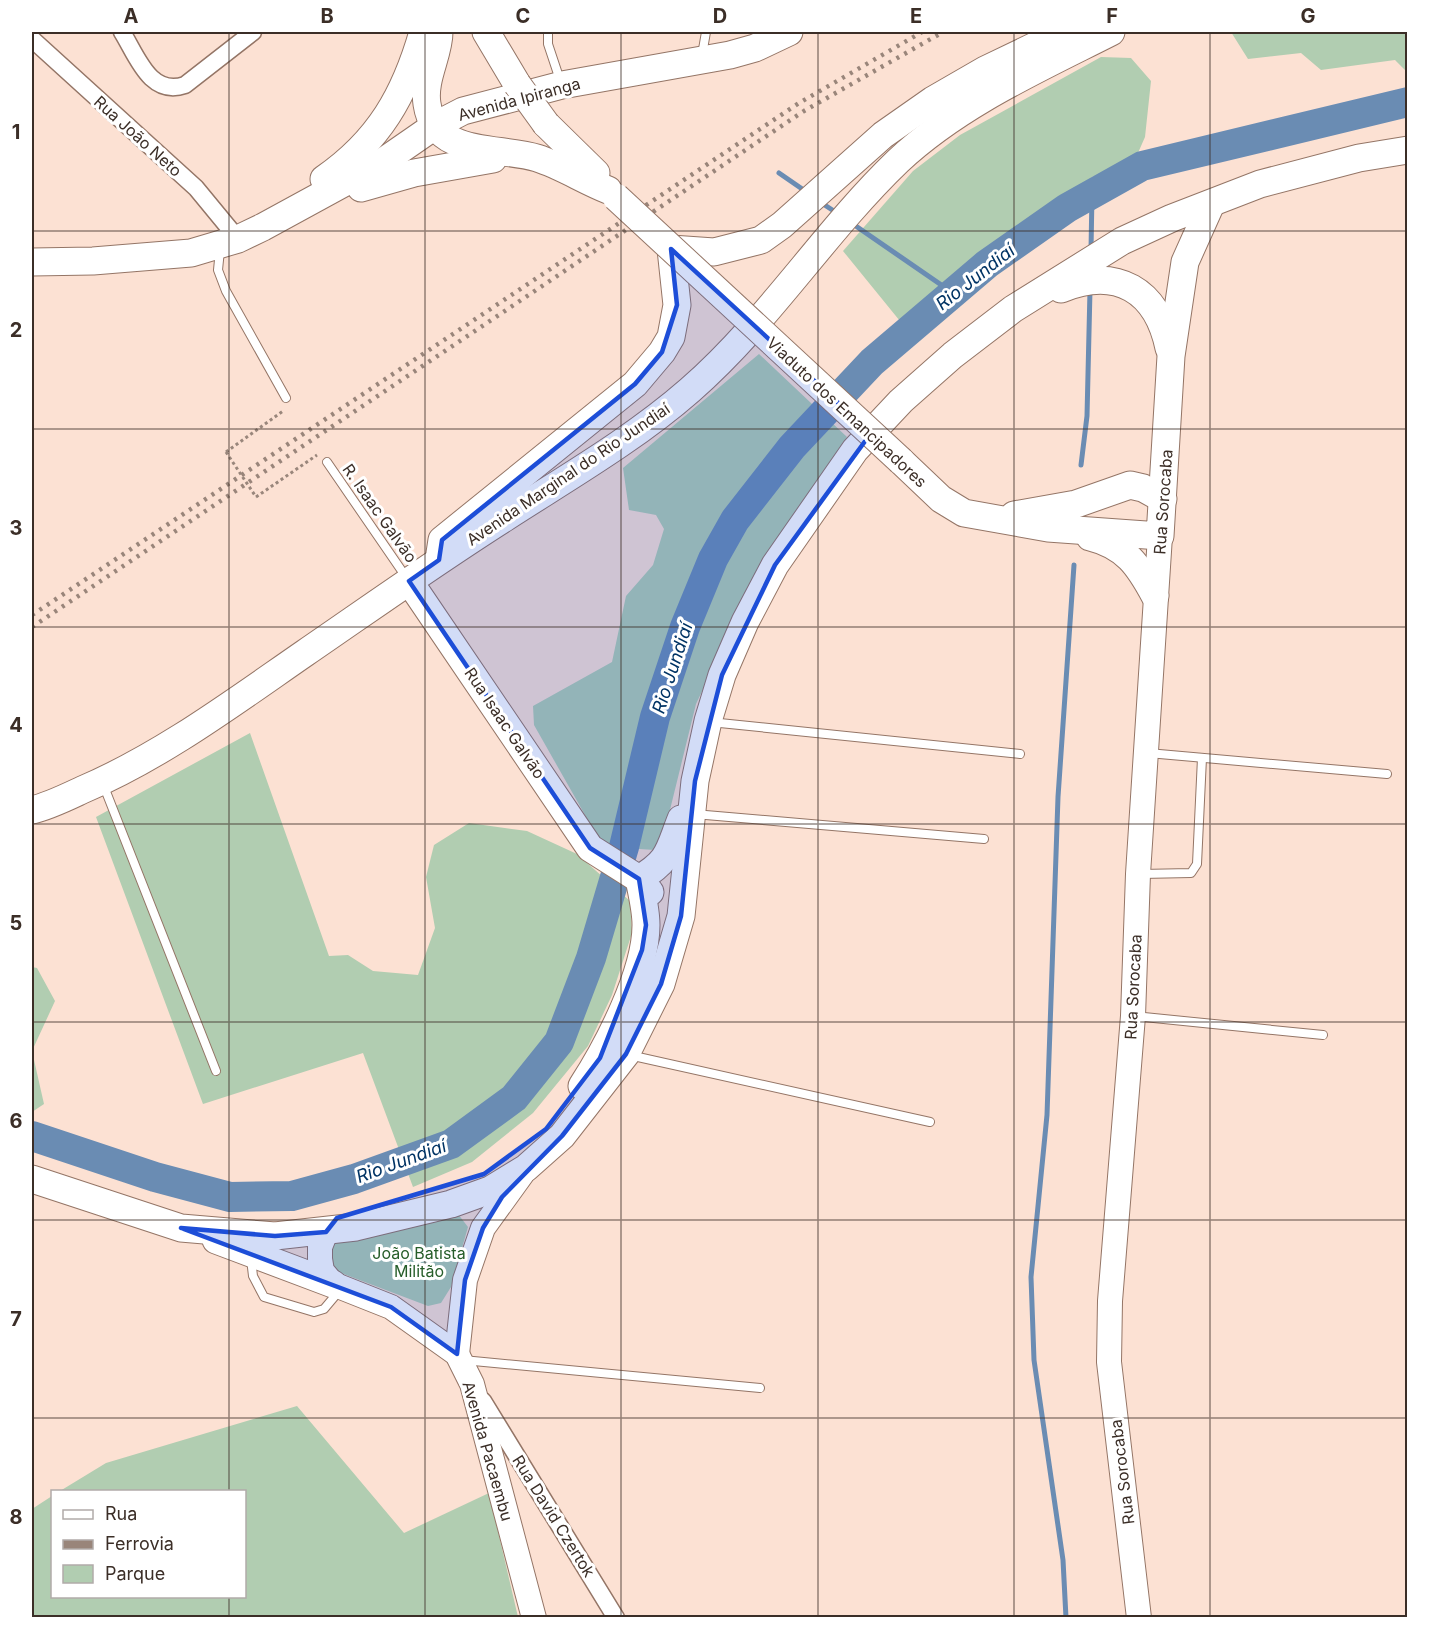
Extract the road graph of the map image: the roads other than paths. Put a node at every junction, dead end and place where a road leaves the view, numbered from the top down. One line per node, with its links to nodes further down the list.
1 (122, 32): 2 (street)
2 (253, 32)
3 (486, 32): 16 (main road, bridge)
4 (548, 32): 12 (lane)
5 (706, 32): 11 (lane)
6 (789, 32): 11 (main road, Avenida Ipiranga)
7 (1064, 32): 20 (main road)
8 (1111, 32): 32 (main road, Avenida Marginal do Rio Jundiaí)
9 (438, 34): 13 (main road); 18 (main road)
10 (32, 39): 19 (street, Rua João Neto)
11 (701, 61): 12 (main road, Avenida Ipiranga)
12 (562, 85): 13 (main road, Avenida Ipiranga)
13 (436, 125): 15 (main road); 18 (main road, Avenida Ipiranga)
14 (1407, 150): 17 (main road)
15 (529, 155): 16 (main road); 18 (main road)
16 (612, 194): 20 (main road, Viaduto dos Emancipadores, bridge)
17 (1210, 204): 22 (main road); 23 (main road)
18 (268, 224): 19 (main road, Avenida Ipiranga)
19 (229, 241): 21 (main road, Avenida Ipiranga); 24 (lane)
20 (671, 249): 29 (main road, Viaduto dos Emancipadores, bridge); 32 (main road)
21 (32, 262)
22 (1013, 309): 23 (main road); 35 (main road)
23 (1171, 356): 25 (main road, Rua Sorocaba)
24 (289, 402)
25 (1168, 430): 27 (main road); 28 (main road, Rua Sorocaba)
26 (327, 462): 33 (lane, R. Isaac Galvão)
27 (1130, 485): 28 (main road); 29 (main road)
28 (1163, 500): 31 (main road, Rua Sorocaba)
29 (989, 519): 30 (main road, Viaduto dos Emancipadores)
30 (1048, 528): 31 (main road); 34 (main road)
31 (1160, 536): 34 (street, Rua Sorocaba)
32 (439, 560): 33 (main road, Avenida Marginal do Rio Jundiaí)
33 (409, 581): 41 (main road, Avenida Marginal do Rio Jundiaí); 46 (main road, Rua Isaac Galvão)
34 (1155, 596): 36 (street, Rua Sorocaba)
35 (708, 722): 37 (lane); 40 (main road)
36 (1145, 753): 38 (lane); 45 (street, Rua Sorocaba)
37 (1020, 754)
38 (1202, 758): 39 (lane); 45 (lane)
39 (1387, 774)
40 (695, 781): 43 (main road); 46 (main road)
41 (102, 782): 42 (main road, Avenida Marginal do Rio Jundiaí); 51 (lane)
42 (32, 810)
43 (692, 814): 44 (lane); 47 (main road)
44 (984, 839)
45 (1138, 874): 48 (street, Rua Sorocaba)
46 (634, 877): 47 (main road); 56 (main road)
47 (661, 984): 50 (main road)
48 (1133, 1016): 49 (lane); 64 (street, Rua Sorocaba)
49 (1323, 1035)
50 (626, 1054): 52 (lane); 53 (main road)
51 (216, 1071)
52 (930, 1122)
53 (526, 1168): 56 (main road); 59 (street)
54 (32, 1179): 55 (main road)
55 (181, 1228): 56 (main road); 57 (main road)
56 (326, 1232): 58 (street)
57 (251, 1253): 58 (main road); 58 (lane)
58 (338, 1286): 59 (street, Avenida Pacaembu)
59 (458, 1357): 60 (street, Avenida Pacaembu); 61 (lane)
60 (472, 1384): 62 (street, Avenida Pacaembu); 63 (street, Rua David Czertok)
61 (760, 1388)
62 (534, 1617)
63 (616, 1617)
64 (1139, 1617)

